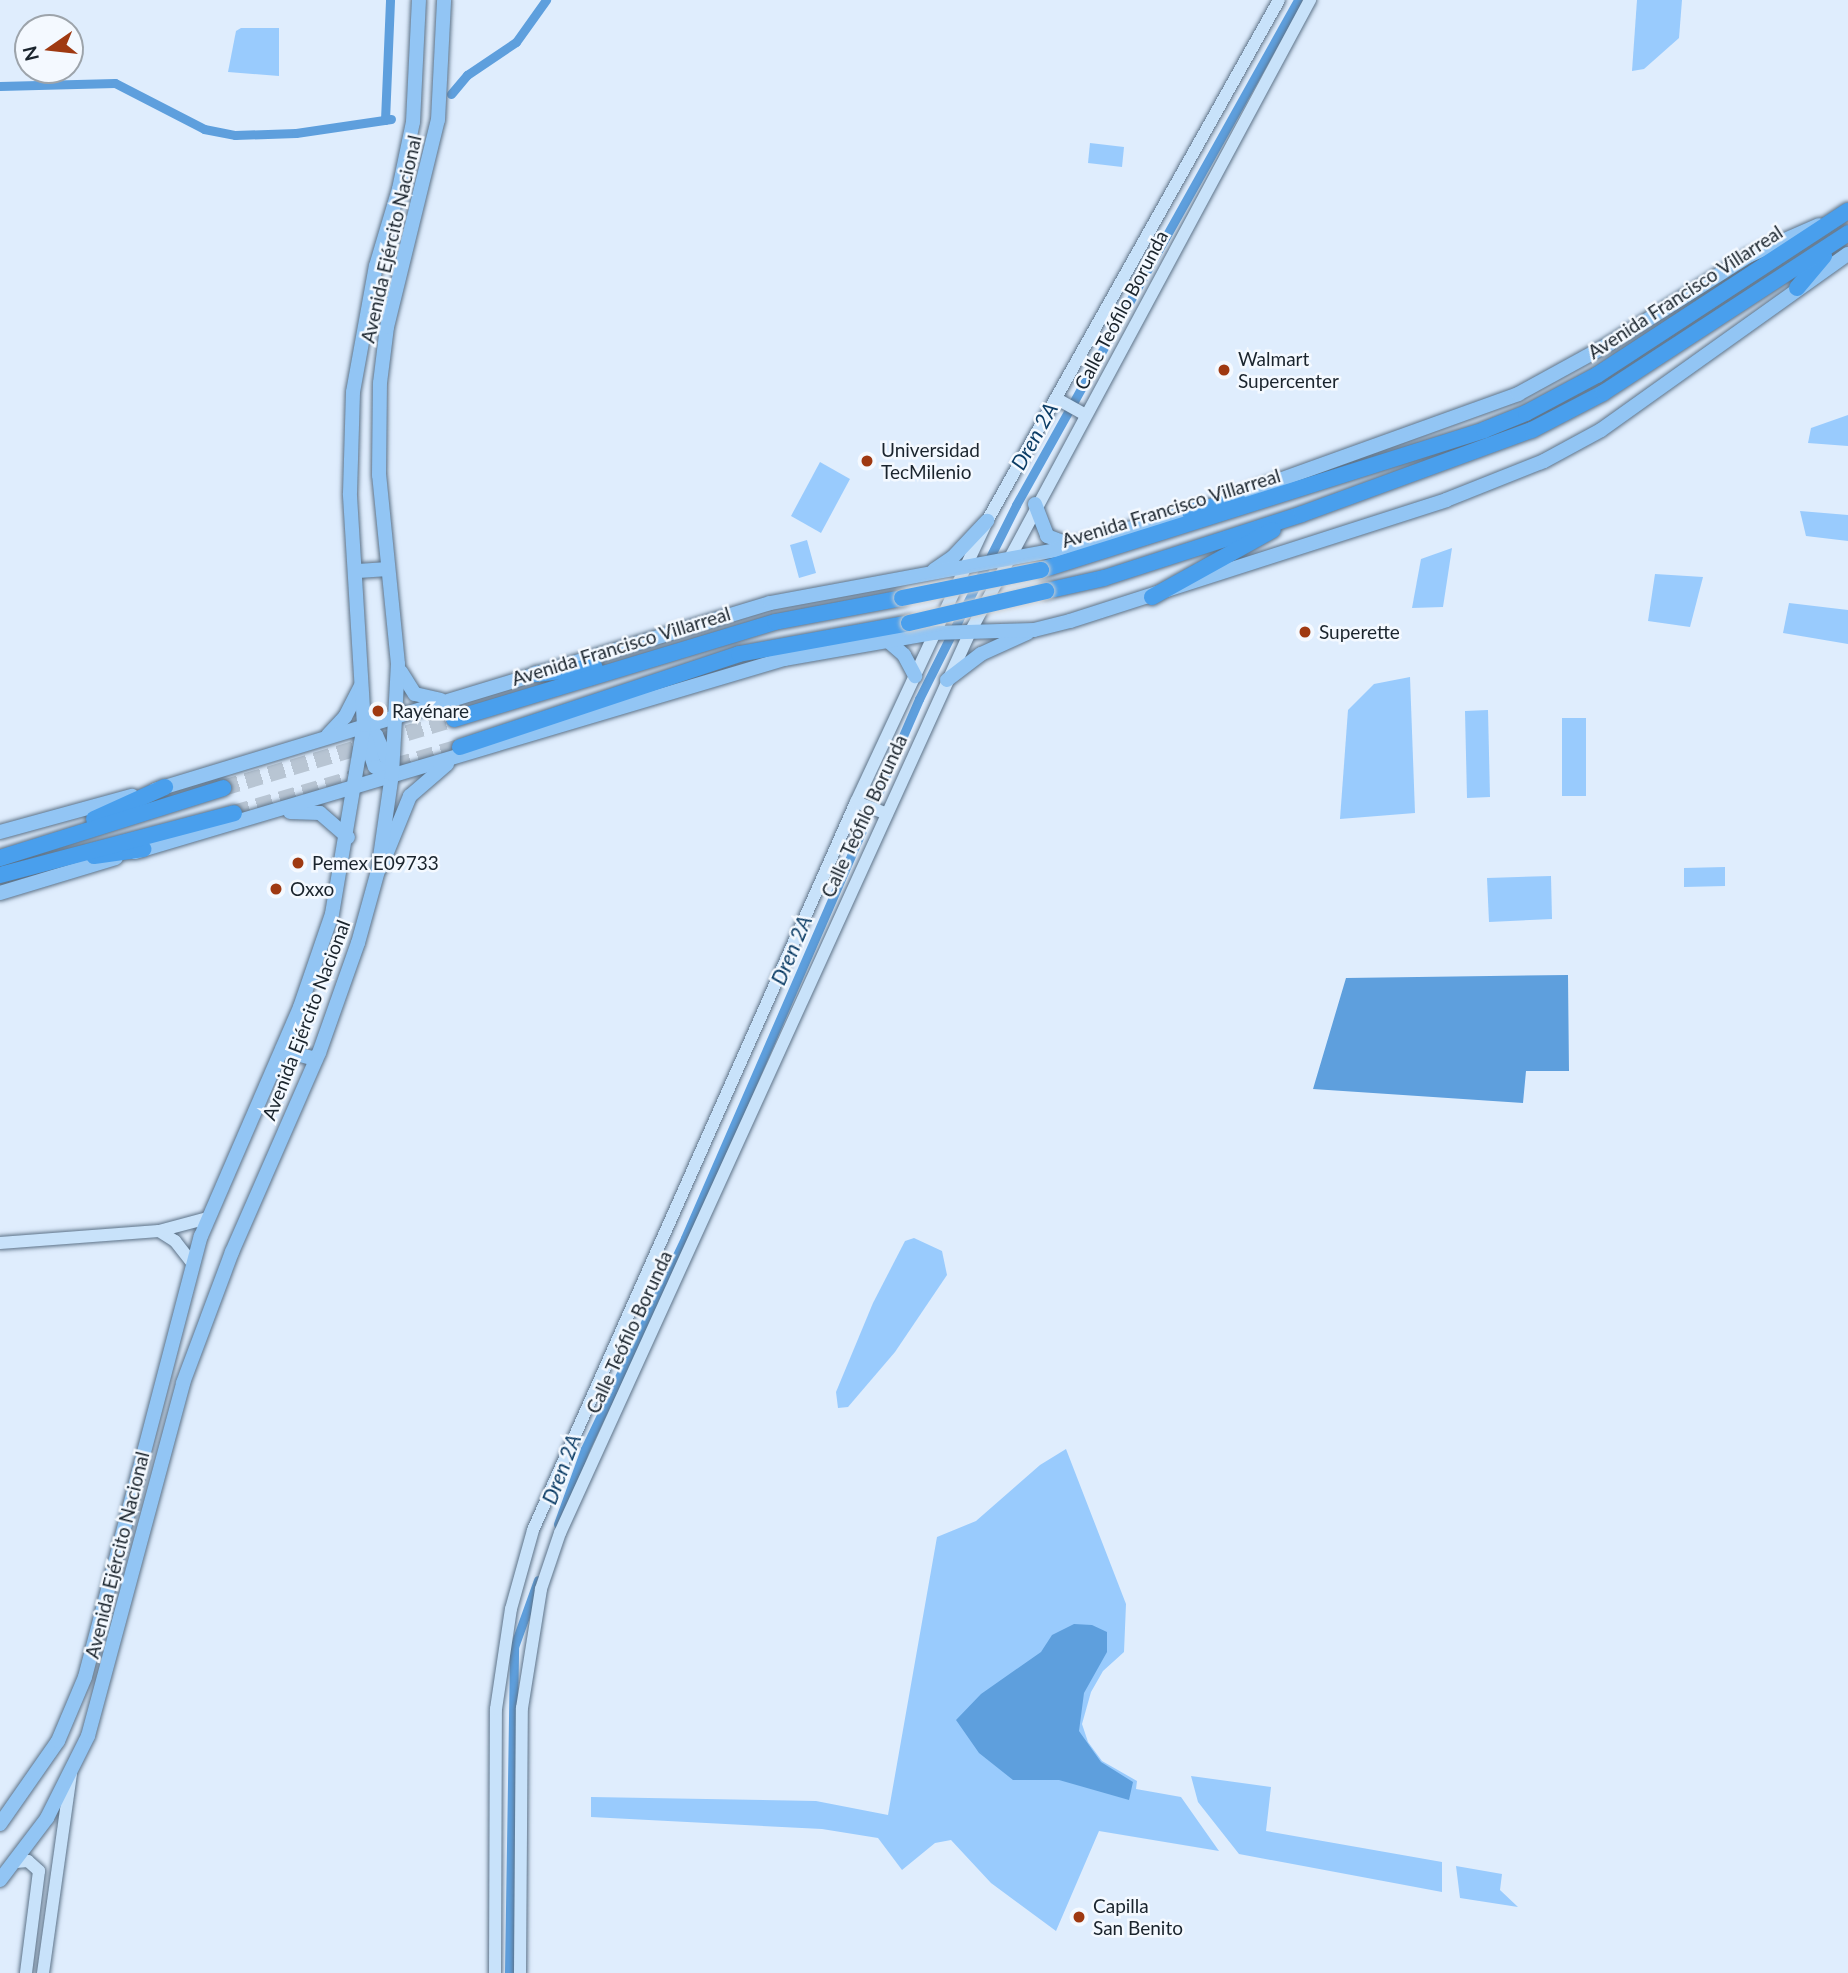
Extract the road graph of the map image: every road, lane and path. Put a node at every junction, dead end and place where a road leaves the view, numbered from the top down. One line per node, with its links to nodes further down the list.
1 (419, 0): 21 (main road, Avenida Ejército Nacional)
2 (444, 0): 20 (main road, Avenida Ejército Nacional)
3 (1279, 0): 10 (main road, Calle Teófilo Borunda)
4 (1310, 0): 11 (main road, Calle Teófilo Borunda)
5 (1848, 211): 6 (highway, Avenida Francisco Villarreal)
6 (1831, 222): 12 (highway, Avenida Francisco Villarreal); 14 (main road, Avenida Francisco Villarreal)
7 (1842, 237): 9 (highway); 15 (highway, Avenida Francisco Villarreal)
8 (1848, 254): 9 (main road)
9 (1797, 288): 23 (main road)
10 (1059, 400): 11 (main road); 16 (main road, Calle Teófilo Borunda)
11 (1083, 413): 13 (main road, Calle Teófilo Borunda)
12 (1335, 478): 14 (highway); 29 (highway, Avenida Francisco Villarreal, bridge)
13 (1035, 504): 17 (main road); 18 (main road, Calle Teófilo Borunda)
14 (1190, 512): 17 (main road, Avenida Francisco Villarreal)
15 (1302, 514): 23 (highway); 34 (highway, Avenida Francisco Villarreal, bridge)
16 (987, 521): 19 (main road, Calle Teófilo Borunda); 22 (main road)
17 (1073, 545): 18 (main road, Avenida Francisco Villarreal)
18 (1002, 561): 19 (main road, Avenida Francisco Villarreal); 25 (main road, Calle Teófilo Borunda)
19 (969, 566): 22 (main road, Avenida Francisco Villarreal); 26 (main road, Calle Teófilo Borunda)
20 (388, 569): 21 (main road); 28 (main road, Avenida Ejército Nacional)
21 (358, 571): 33 (main road, Avenida Ejército Nacional)
22 (927, 575): 30 (main road, Avenida Francisco Villarreal)
23 (1152, 597): 24 (main road)
24 (1034, 630): 25 (main road, Avenida Francisco Villarreal); 32 (main road)
25 (966, 632): 26 (main road, Avenida Francisco Villarreal); 32 (main road, Calle Teófilo Borunda)
26 (938, 633): 27 (main road, Avenida Francisco Villarreal); 31 (main road, Calle Teófilo Borunda)
27 (888, 641): 31 (main road); 40 (main road, Avenida Francisco Villarreal)
28 (398, 664): 35 (main road); 36 (main road, Avenida Ejército Nacional)
29 (625, 666): 30 (highway); 37 (highway, Avenida Francisco Villarreal)
30 (536, 674): 35 (main road, Avenida Francisco Villarreal)
31 (915, 676): 46 (main road, Calle Teófilo Borunda)
32 (947, 680): 47 (main road, Calle Teófilo Borunda)
33 (363, 681): 38 (main road, Avenida Ejército Nacional); 39 (main road)
34 (653, 682): 40 (highway); 41 (highway, Avenida Francisco Villarreal)
35 (452, 698): 36 (main road, Avenida Francisco Villarreal)
36 (398, 715): 38 (main road, Avenida Francisco Villarreal); 42 (main road, Avenida Ejército Nacional)
37 (454, 719)
38 (364, 726): 39 (main road, Avenida Francisco Villarreal); 42 (main road); 43 (main road, Avenida Ejército Nacional)
39 (326, 737): 44 (main road, Avenida Francisco Villarreal)
40 (516, 740): 41 (main road, Avenida Francisco Villarreal)
41 (463, 750): 42 (main road, Avenida Francisco Villarreal); 55 (main road)
42 (392, 774): 43 (main road, Avenida Francisco Villarreal); 55 (main road, Avenida Ejército Nacional)
43 (356, 786): 49 (main road, Avenida Francisco Villarreal); 52 (main road, Avenida Ejército Nacional)
44 (165, 787): 50 (main road); 51 (main road, Avenida Francisco Villarreal); 54 (highway)
45 (223, 788): 50 (highway)
46 (859, 803): 47 (main road); 64 (main road, Calle Teófilo Borunda)
47 (883, 812): 65 (main road, Calle Teófilo Borunda)
48 (234, 813): 53 (highway, Avenida Francisco Villarreal)
49 (272, 813): 52 (main road); 53 (main road, Avenida Francisco Villarreal)
50 (135, 817): 53 (main road); 54 (highway)
51 (0, 832)
52 (348, 837): 58 (main road, Avenida Ejército Nacional)
53 (139, 843): 56 (highway); 57 (main road, Avenida Francisco Villarreal)
54 (0, 858)
55 (378, 871): 59 (main road, Avenida Ejército Nacional)
56 (6, 873)
57 (0, 893)
58 (282, 1050): 59 (main road); 60 (main road, Avenida Ejército Nacional)
59 (316, 1059): 66 (main road, Avenida Ejército Nacional)
60 (208, 1218): 61 (main road); 63 (main road, Avenida Ejército Nacional)
61 (159, 1231): 62 (main road); 63 (main road)
62 (0, 1243)
63 (193, 1264): 67 (main road, Avenida Ejército Nacional)
64 (573, 1446): 65 (main road); 72 (main road, Calle Teófilo Borunda)
65 (590, 1457): 73 (main road, Calle Teófilo Borunda)
66 (71, 1773): 68 (main road, Avenida Ejército Nacional); 71 (main road)
67 (0, 1825)
68 (16, 1862): 69 (main road, Avenida Ejército Nacional); 70 (main road)
69 (0, 1880)
70 (26, 1973)
71 (43, 1973)
72 (495, 1973)
73 (520, 1973)

